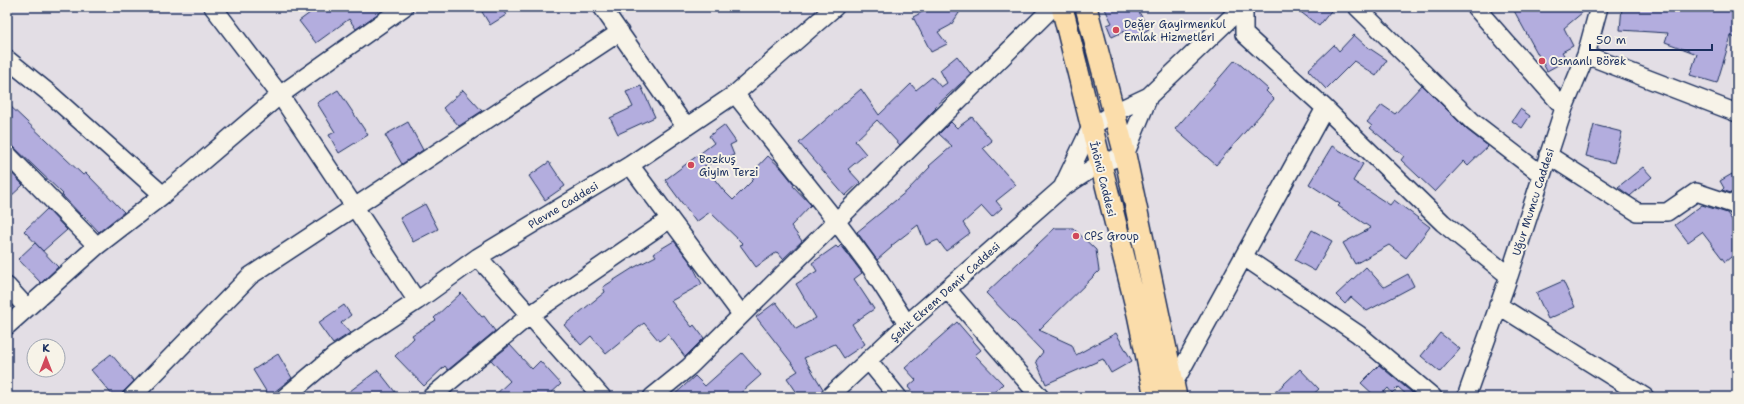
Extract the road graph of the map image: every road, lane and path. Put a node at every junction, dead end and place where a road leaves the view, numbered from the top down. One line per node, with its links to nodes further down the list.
1 (214, 7): 16 (street)
2 (404, 7): 16 (street)
3 (602, 7): 12 (street)
4 (836, 7): 15 (street, Plevne Caddesi)
5 (1054, 7): 35 (street)
6 (1062, 7): 23 (main road, İnönü Caddesi)
7 (1086, 7): 20 (main road)
8 (1243, 7): 17 (street); 18 (street)
9 (1357, 7): 29 (street)
10 (1475, 7): 19 (street)
11 (1599, 7): 13 (street, Uğur Mumcu Caddesi)
12 (620, 32): 22 (street); 32 (street)
13 (1586, 55): 19 (street, Uğur Mumcu Caddesi); 21 (street)
14 (7, 59): 31 (street)
15 (735, 94): 22 (street, Plevne Caddesi); 35 (street)
16 (280, 95): 31 (street); 32 (street)
17 (1149, 96): 20 (street); 25 (street)
18 (1326, 108): 38 (street); 39 (street)
19 (1564, 108): 26 (street, Uğur Mumcu Caddesi)
20 (1115, 112): 23 (street); 25 (main road)
21 (1737, 113)
22 (689, 125): 28 (street, Plevne Caddesi)
23 (1091, 128): 27 (main road, İnönü Caddesi); 30 (street)
24 (7, 154): 36 (street)
25 (1125, 155): 27 (street); 50 (main road)
26 (1548, 155): 29 (street, Uğur Mumcu Caddesi); 33 (street)
27 (1099, 164): 30 (street); 59 (main road, İnönü Caddesi)
28 (630, 165): 34 (street); 37 (street, Plevne Caddesi)
29 (1542, 175): 39 (street, Uğur Mumcu Caddesi)
30 (1062, 188): 41 (street, Şehit Ekrem Demir Caddesi)
31 (163, 195): 36 (street)
32 (353, 207): 42 (street); 51 (street)
33 (1737, 208)
34 (670, 219): 45 (street); 46 (street)
35 (836, 221): 45 (street); 47 (street)
36 (96, 246): 44 (street)
37 (478, 257): 42 (street, Plevne Caddesi); 46 (street)
38 (1244, 257): 50 (street); 60 (street)
39 (1508, 276): 43 (street, Uğur Mumcu Caddesi)
40 (7, 286): 44 (street)
41 (947, 289): 47 (street, Şehit Ekrem Demir Caddesi); 58 (street)
42 (417, 301): 52 (street, Plevne Caddesi)
43 (1498, 305): 61 (street, Uğur Mumcu Caddesi); 62 (street)
44 (27, 308): 48 (street)
45 (742, 314): 55 (street)
46 (530, 315): 53 (street); 54 (street)
47 (907, 324): 49 (street, Şehit Ekrem Demir Caddesi)
48 (7, 326)
49 (868, 360): 56 (street, Şehit Ekrem Demir Caddesi); 57 (street)
50 (1174, 391)
51 (132, 397)
52 (285, 397)
53 (431, 397)
54 (602, 397)
55 (652, 397)
56 (829, 397)
57 (898, 397)
58 (1040, 397)
59 (1155, 397)
60 (1433, 397)
61 (1466, 397)
62 (1645, 397)

